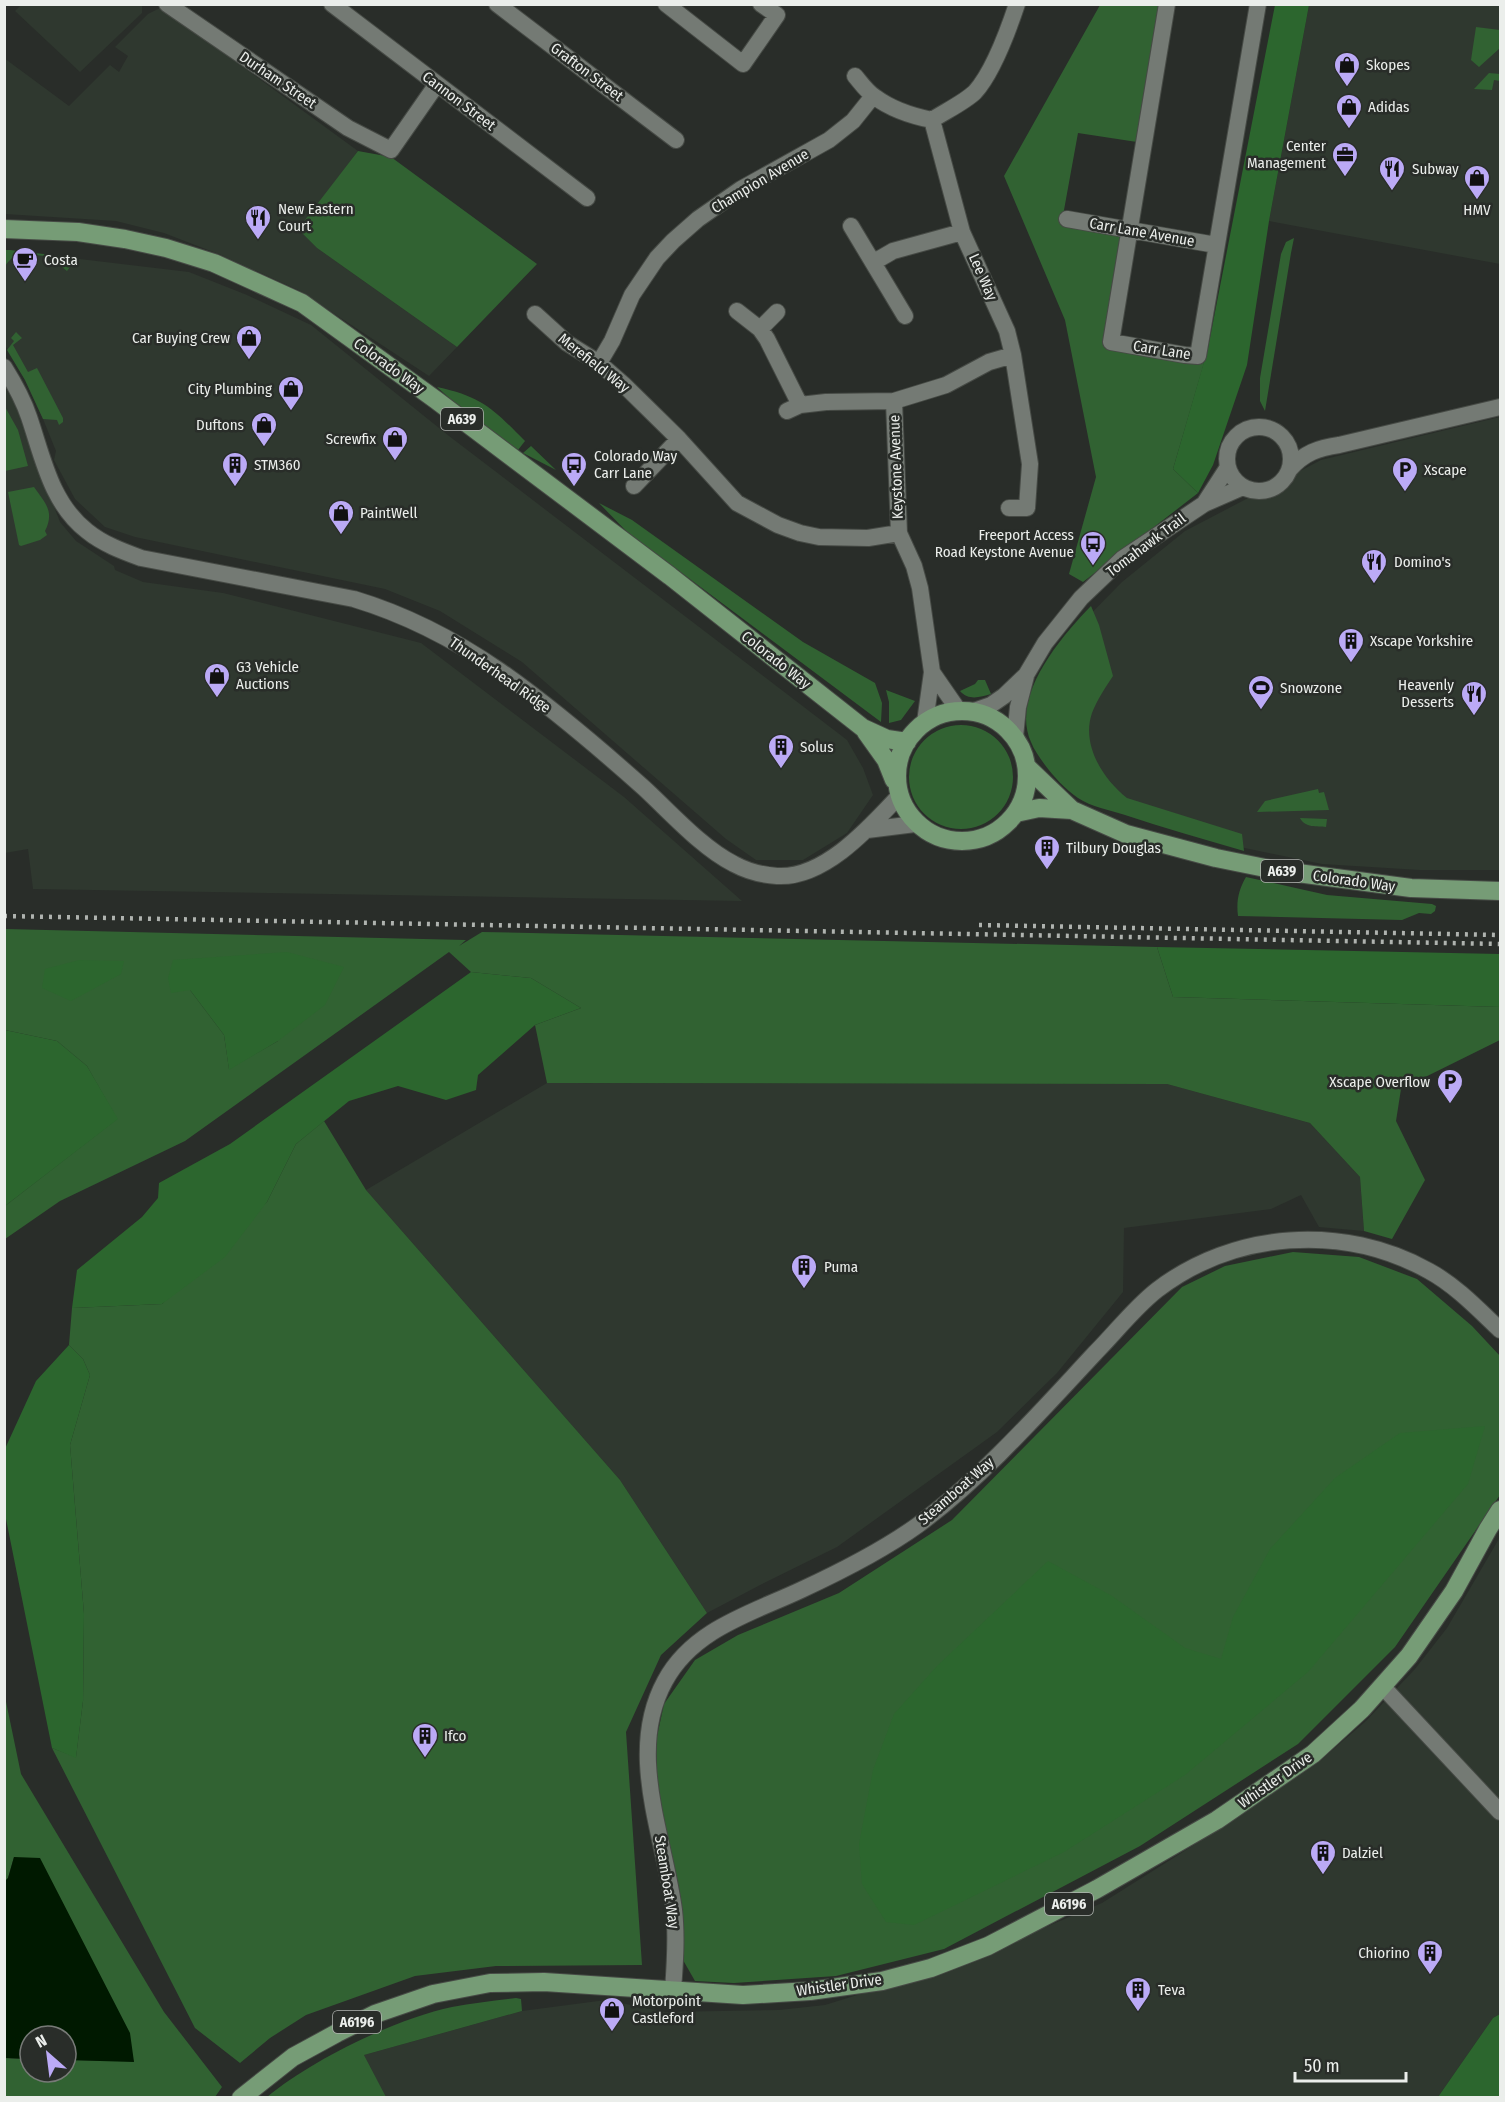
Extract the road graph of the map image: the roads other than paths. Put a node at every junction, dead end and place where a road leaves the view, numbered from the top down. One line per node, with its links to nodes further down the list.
1 (167, 4): 10 (street, Durham Street)
2 (332, 4): 10 (street, Cannon Street)
3 (497, 4): 13 (street, Grafton Street)
4 (666, 4): 5 (street)
5 (761, 4)
6 (1017, 4): 12 (street)
7 (1167, 4): 18 (street, Carr Lane)
8 (1258, 4): 20 (street, Carr Lane)
9 (855, 76): 11 (street)
10 (437, 84): 14 (street, Cannon Street)
11 (873, 96): 12 (street); 28 (street, Champion Avenue)
12 (932, 120): 19 (street, Lee Way)
13 (676, 140)
14 (587, 198)
15 (1067, 219): 18 (street, Carr Lane Avenue)
16 (851, 226): 21 (street)
17 (5, 230): 46 (main road, Colorado Way / A639)
18 (1130, 230): 20 (street, Carr Lane Avenue); 20 (street, Carr Lane)
19 (962, 232): 21 (street); 27 (street, Lee Way)
20 (1216, 245)
21 (874, 262): 25 (street)
22 (737, 310): 26 (street, Keystone Avenue)
23 (777, 312): 26 (street)
24 (535, 314): 28 (street, Merefield Way)
25 (905, 316)
26 (760, 329): 30 (street, Keystone Avenue)
27 (1013, 355): 30 (street, Keystone Avenue); 40 (street, Lee Way)
28 (599, 363): 33 (street, Merefield Way)
29 (4, 367): 54 (street, Thunderhead Ridge)
30 (894, 401): 41 (street, Keystone Avenue)
31 (1500, 407): 34 (street, Tomahawk Trail)
32 (1280, 435): 34 (street, Tomahawk Trail); 35 (street, Tomahawk Trail); 36 (street)
33 (679, 439): 37 (street); 41 (street, Merefield Way)
34 (1322, 447): 36 (street, Tomahawk Trail)
35 (1228, 467): 38 (street); 39 (street, Tomahawk Trail)
36 (1290, 469): 38 (street, Tomahawk Trail)
37 (634, 486)
38 (1243, 487): 39 (street, Tomahawk Trail)
39 (1204, 504): 43 (street, Tomahawk Trail)
40 (1009, 508)
41 (899, 533): 42 (street, Keystone Avenue)
42 (932, 672): 44 (street, Keystone Avenue); 45 (street, Keystone Avenue)
43 (1026, 675): 44 (street, Tomahawk Trail); 47 (street, Tomahawk Trail)
44 (965, 711): 45 (main road); 47 (main road, A639)
45 (925, 722): 48 (main road)
46 (863, 728): 48 (main road, Colorado Way / A639); 50 (main road, Colorado Way / A639)
47 (1015, 737): 49 (main road, A639)
48 (907, 741): 50 (main road)
49 (1027, 767): 51 (main road, Colorado Way / A639); 52 (main road, A639)
50 (897, 791): 53 (main road, A639); 54 (street, Thunderhead Ridge)
51 (1072, 810): 52 (main road, Colorado Way / A639); 55 (main road, Colorado Way / A639)
52 (1016, 813): 53 (main road, A639)
53 (915, 824): 54 (street, Thunderhead Ridge)
54 (867, 830)
55 (1500, 891)
56 (1500, 1330): 60 (street, Steamboat Way)
57 (1500, 1510): 58 (main road, Whistler Drive / A6196)
58 (1383, 1687): 59 (street); 60 (main road, Whistler Drive / A6196)
59 (1500, 1812)
60 (673, 1990): 61 (main road, Whistler Drive / A6196)
61 (241, 2097)

